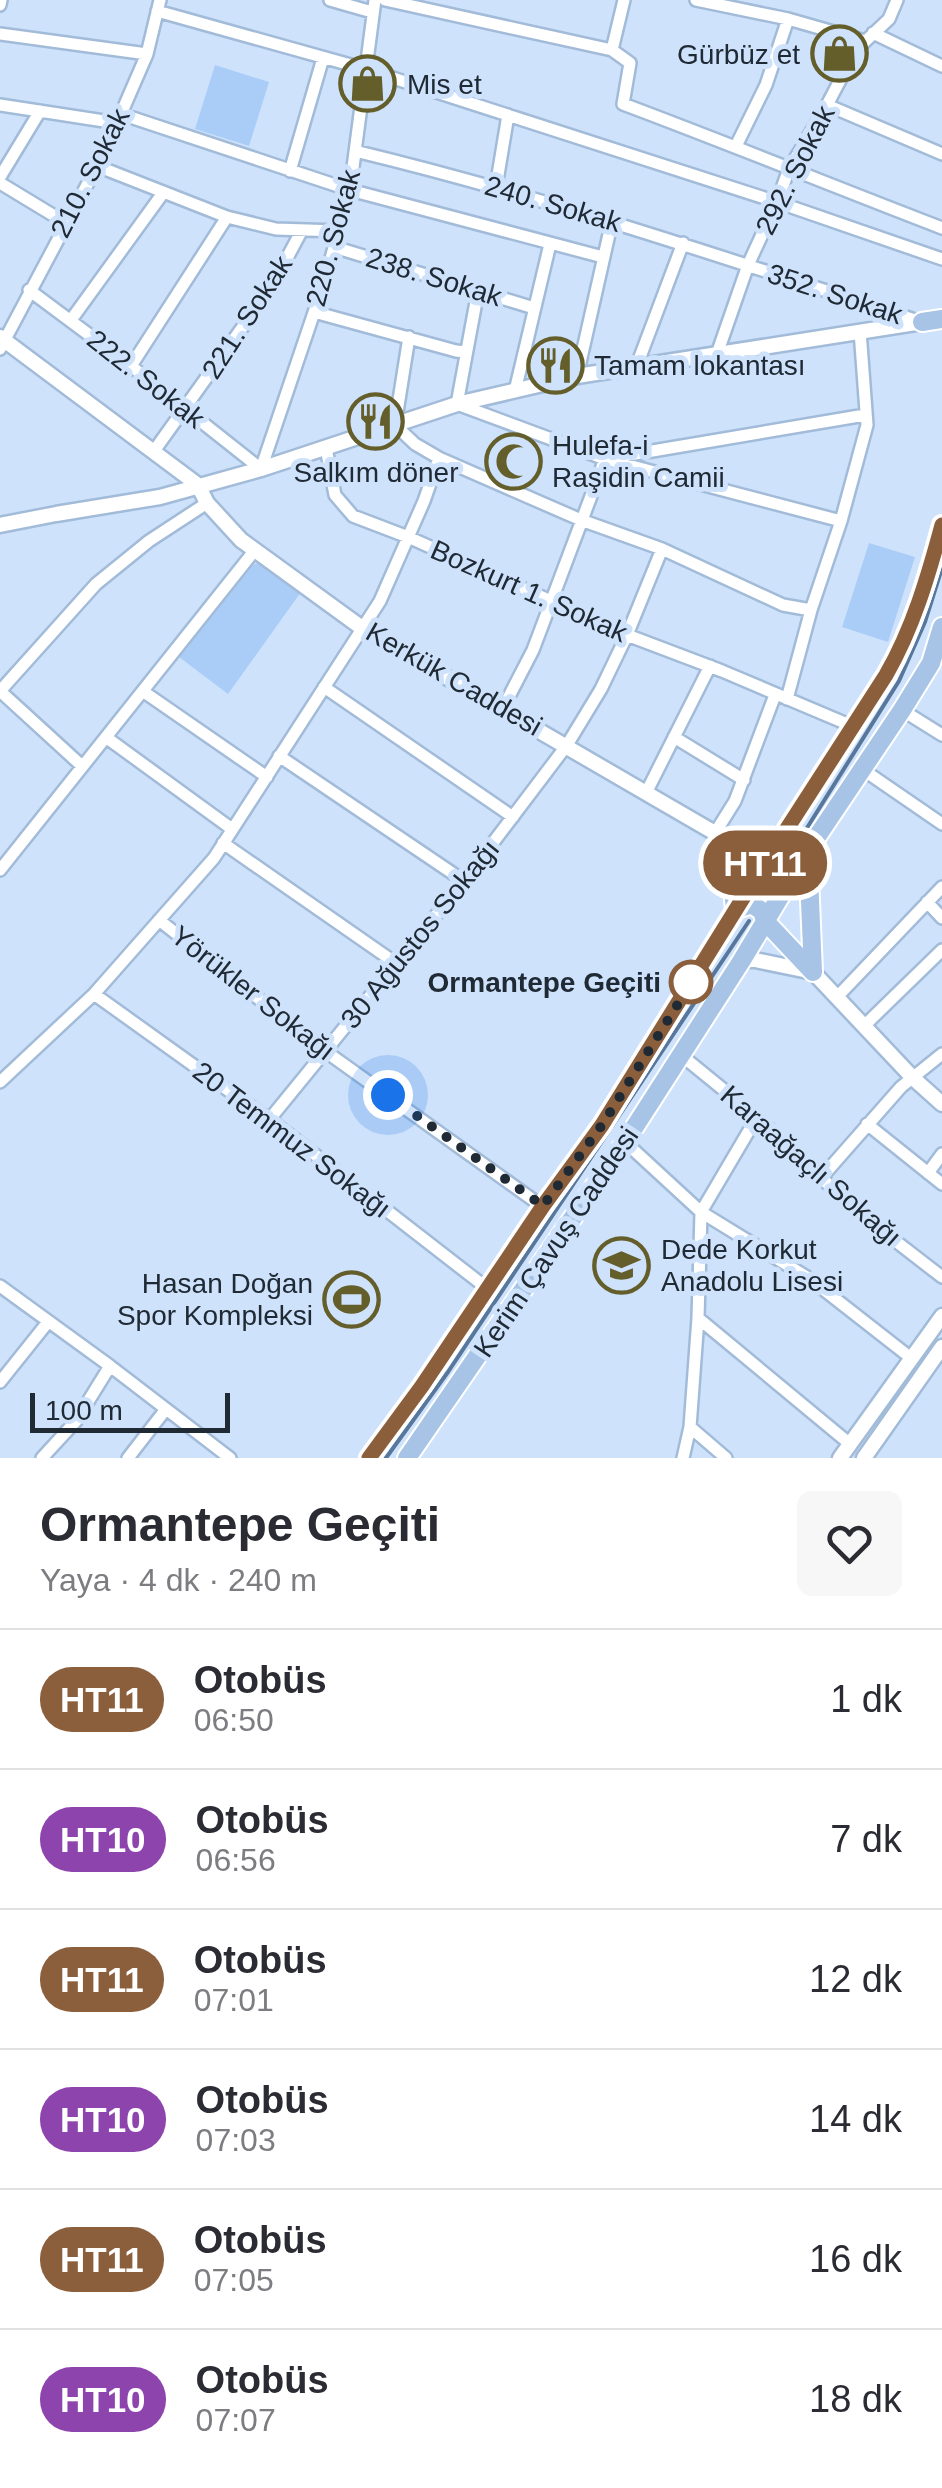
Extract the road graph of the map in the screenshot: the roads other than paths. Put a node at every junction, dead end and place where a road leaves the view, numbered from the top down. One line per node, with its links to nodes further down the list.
1 (330, 0): 7 (street)
2 (386, 0): 11 (street)
3 (624, 0): 11 (street)
4 (696, 0): 8 (street)
5 (896, 0): 10 (street, 292. Sokak)
6 (158, 5): 12 (street, 210. Sokak); 13 (street)
7 (374, 6): 15 (street, 220. Sokak)
8 (788, 18): 10 (street); 21 (street)
9 (0, 34): 12 (street)
10 (869, 37): 14 (street); 17 (street, 292. Sokak)
11 (612, 50): 21 (street)
12 (147, 54): 20 (street, 210. Sokak)
13 (323, 58): 15 (street); 26 (street)
14 (942, 66)
15 (365, 70): 19 (street); 22 (street, 220. Sokak)
16 (0, 105): 18 (street)
17 (827, 106): 23 (street); 25 (street, 292. Sokak)
18 (40, 111): 20 (street); 27 (street)
19 (508, 114): 28 (street); 31 (street)
20 (119, 118): 24 (street, 210. Sokak); 26 (street)
21 (736, 146): 25 (street)
22 (354, 151): 28 (street, 240. Sokak); 29 (street, 220. Sokak)
23 (942, 154)
24 (97, 166): 30 (street); 34 (street, 210. Sokak)
25 (788, 169): 31 (street, 292. Sokak); 35 (street)
26 (290, 171): 29 (street)
27 (0, 180): 34 (street)
28 (496, 187): 33 (street, 240. Sokak)
29 (350, 190): 37 (street, 220. Sokak); 39 (street)
30 (163, 194): 32 (street); 48 (street)
31 (777, 202): 42 (street); 43 (street, 292. Sokak)
32 (226, 217): 36 (street); 57 (street)
33 (612, 221): 38 (street, 240. Sokak); 41 (street)
34 (66, 223): 44 (street, 210. Sokak)
35 (942, 228)
36 (302, 230): 37 (street); 61 (street, 221. Sokak)
37 (338, 231): 40 (street, 220. Sokak)
38 (683, 243): 43 (street, 240. Sokak); 56 (street)
39 (550, 244): 41 (street); 46 (street)
40 (334, 247): 45 (street, 238. Sokak); 47 (street, 220. Sokak)
41 (603, 257): 58 (street)
42 (942, 259)
43 (748, 265): 50 (street, 352. Sokak); 55 (street, 292. Sokak)
44 (29, 290): 48 (street, 222. Sokak); 53 (street, 210. Sokak)
45 (478, 291): 46 (street, 238. Sokak); 54 (street)
46 (534, 308): 59 (street)
47 (314, 312): 52 (street); 68 (street, 220. Sokak)
48 (71, 320): 57 (street, 222. Sokak)
49 (942, 320): 50 (main road)
50 (922, 322): 51 (street)
51 (860, 331): 55 (street); 62 (street)
52 (409, 337): 54 (street); 63 (street)
53 (2, 342): 65 (street)
54 (465, 352): 60 (street)
55 (718, 354): 56 (street)
56 (637, 365): 58 (street)
57 (131, 366): 61 (street, 222. Sokak)
58 (577, 376): 59 (street)
59 (515, 390): 60 (street)
60 (457, 404): 63 (street); 67 (street)
61 (184, 410): 65 (street, 221. Sokak); 68 (street, 222. Sokak)
62 (865, 415): 67 (street); 72 (street)
63 (395, 425): 64 (street); 66 (street)
64 (326, 448): 68 (street); 75 (street, Bozkurt 1. Sokak)
65 (154, 451): 69 (street)
66 (440, 458): 71 (street); 75 (street)
67 (605, 459): 71 (street); 72 (street)
68 (261, 470): 69 (street)
69 (198, 485): 70 (street, Kerkük Caddesi); 73 (street)
70 (207, 504): 77 (street, Kerkük Caddesi); 85 (street)
71 (580, 520): 76 (street); 78 (street)
72 (841, 521): 79 (street)
73 (0, 525)
74 (942, 525): 90 (main road)
75 (408, 536): 78 (street, Bozkurt 1. Sokak); 81 (street)
76 (662, 549): 79 (street); 82 (street, 30 Ağustos Sokağı)
77 (254, 550): 81 (street, Kerkük Caddesi); 86 (street)
78 (550, 600): 82 (street, Bozkurt 1. Sokak); 88 (street)
79 (812, 610): 87 (street)
80 (942, 627): 89 (main road, Kerim Çavuş Caddesi)
81 (362, 628): 84 (street); 88 (street, Kerkük Caddesi)
82 (627, 635): 83 (street, Bozkurt 1. Sokak); 94 (street, 30 Ağustos Sokağı)
83 (710, 666): 87 (street, Bozkurt 1. Sokak); 92 (street)
84 (324, 687): 95 (street); 101 (street)
85 (0, 691): 96 (street)
86 (144, 692): 93 (street); 98 (street)
87 (781, 697): 90 (street, Bozkurt 1. Sokak); 99 (street)
88 (503, 708): 94 (street, Kerkük Caddesi)
89 (902, 710): 91 (street); 97 (main road, Kerim Çavuş Caddesi)
90 (852, 726): 104 (main road)
91 (941, 732)
92 (674, 737): 99 (street); 100 (street)
93 (107, 738): 96 (street); 103 (street)
94 (567, 744): 100 (street, Kerkük Caddesi); 101 (street, 30 Ağustos Sokağı)
95 (278, 756): 98 (street); 111 (street)
96 (82, 766): 110 (street)
97 (862, 768): 102 (street); 108 (main road, Kerim Çavuş Caddesi)
98 (267, 777): 103 (street)
99 (744, 780): 105 (street)
100 (646, 793): 105 (street, Kerkük Caddesi)
101 (513, 816): 111 (street, 30 Ağustos Sokağı)
102 (942, 824)
103 (232, 829): 106 (street)
104 (786, 831): 107 (street); 109 (main road)
105 (715, 833): 107 (street, Kerkük Caddesi)
106 (223, 843): 117 (street); 121 (street)
107 (729, 849): 109 (main road); 115 (main road)
108 (808, 850): 112 (main road, Kerim Çavuş Caddesi); 122 (main road)
109 (761, 869): 112 (main road); 115 (main road)
110 (0, 870)
111 (464, 881): 121 (street, 30 Ağustos Sokağı)
112 (788, 886): 118 (main road, Kerim Çavuş Caddesi)
113 (942, 887): 114 (street)
114 (927, 902): 116 (street); 124 (street)
115 (735, 910): 118 (main road); 140 (main road)
116 (942, 918)
117 (159, 920): 123 (street); 126 (street, Yörükler Sokağı)
118 (765, 922): 120 (main road, Kerim Çavuş Caddesi); 122 (main road)
119 (942, 950): 125 (street)
120 (742, 960): 122 (street); 127 (main road, Kerim Çavuş Caddesi)
121 (396, 964): 126 (street, 30 Ağustos Sokağı)
122 (813, 972): 124 (street)
123 (94, 994): 130 (street); 133 (street, 20 Temmuz Sokağı)
124 (838, 996): 125 (street)
125 (865, 1025): 129 (street)
126 (325, 1051): 133 (street, 30 Ağustos Sokağı); 140 (street, Yörükler Sokağı)
127 (681, 1054): 132 (street, Karaağaçlı Sokağı); 135 (main road, Kerim Çavuş Caddesi)
128 (942, 1054): 129 (street)
129 (913, 1078): 131 (street); 134 (street)
130 (0, 1082)
131 (942, 1104)
132 (757, 1117): 138 (street, Karaağaçlı Sokağı); 141 (street)
133 (269, 1120): 144 (street, 20 Temmuz Sokağı)
134 (867, 1124): 137 (street); 138 (street)
135 (626, 1142): 141 (street); 159 (main road, Kerim Çavuş Caddesi)
136 (942, 1154): 137 (street)
137 (928, 1173): 139 (street)
138 (821, 1178): 142 (street, Karaağaçlı Sokağı)
139 (942, 1184)
140 (543, 1206): 144 (main road)
141 (701, 1212): 146 (street); 149 (street)
142 (942, 1277)
143 (0, 1286): 147 (street)
144 (488, 1288): 158 (main road)
145 (942, 1316): 149 (street)
146 (698, 1318): 153 (street); 154 (street)
147 (48, 1322): 150 (street); 151 (street)
148 (942, 1347): 163 (street)
149 (912, 1358): 154 (street)
150 (110, 1366): 152 (street); 156 (street)
151 (0, 1382)
152 (166, 1409): 155 (street); 157 (street)
153 (690, 1428): 160 (street); 161 (street)
154 (850, 1444): 162 (street)
155 (227, 1457)
156 (42, 1458)
157 (128, 1458)
158 (368, 1458)
159 (407, 1458)
160 (683, 1458)
161 (726, 1458)
162 (840, 1458)
163 (865, 1458)

